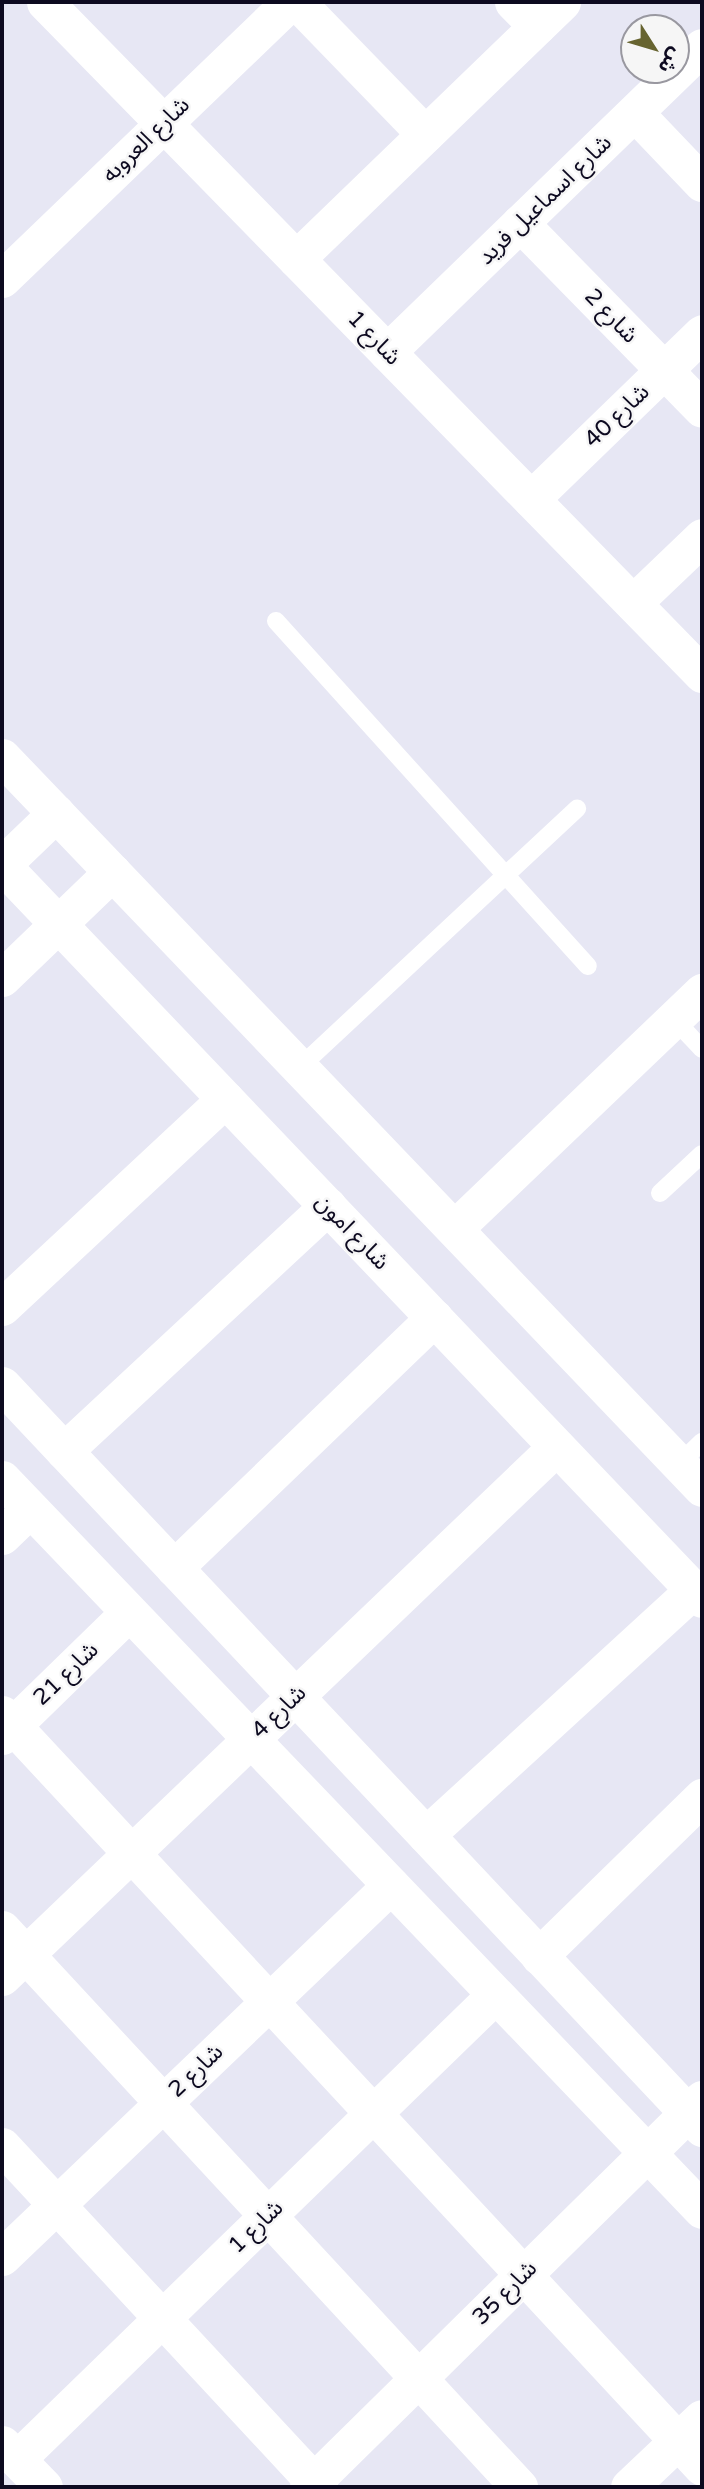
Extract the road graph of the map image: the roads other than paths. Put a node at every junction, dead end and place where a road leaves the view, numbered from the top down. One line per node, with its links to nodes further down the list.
1 (290, 2): 7 (street, شارع العروبه)
2 (297, 2): 8 (street)
3 (57, 6): 7 (street, شارع 1)
4 (537, 10): 8 (street)
5 (702, 47): 6 (street, شارع اسماعيل فريد)
6 (635, 113): 9 (street); 10 (street, شارع اسماعيل فريد)
7 (164, 123): 11 (street, شارع 1); 12 (street, شارع العروبه)
8 (425, 134): 11 (street)
9 (702, 183)
10 (520, 223): 14 (street, شارع اسماعيل فريد); 15 (street, شارع 2)
11 (296, 258): 14 (street, شارع 1)
12 (2, 279)
13 (702, 333): 15 (street, شارع 40)
14 (387, 352): 17 (street, شارع 1)
15 (664, 370): 16 (street, شارع 2); 17 (street, شارع 40)
16 (702, 409)
17 (531, 499): 19 (street, شارع 1)
18 (702, 537): 19 (street)
19 (633, 603): 21 (street, شارع 1)
20 (276, 621): 27 (lane)
21 (702, 674)
22 (2, 757): 24 (street)
23 (578, 809): 27 (lane)
24 (56, 813): 25 (street); 26 (street)
25 (2, 865): 28 (street, شارع امون)
26 (112, 872): 28 (street); 34 (street)
27 (506, 876): 29 (lane); 34 (lane)
28 (58, 924): 30 (street); 35 (street, شارع امون)
29 (588, 965)
30 (2, 978)
31 (702, 992): 32 (street)
32 (674, 1019): 33 (lane); 39 (street)
33 (702, 1049)
34 (300, 1067): 39 (street)
35 (225, 1099): 38 (street, شارع امون); 40 (street)
36 (702, 1154): 37 (lane)
37 (660, 1193)
38 (328, 1206): 41 (street, شارع امون); 44 (street)
39 (454, 1228): 45 (street)
40 (2, 1307)
41 (434, 1318): 43 (street, شارع امون); 49 (street)
42 (2, 1385): 44 (street)
43 (556, 1447): 50 (street, شارع امون); 52 (street, شارع 4)
44 (64, 1451): 49 (street)
45 (695, 1465)
46 (2, 1479): 47 (street)
47 (30, 1509): 48 (street); 51 (street)
48 (2, 1536)
49 (174, 1568): 52 (street)
50 (698, 1594): 56 (street)
51 (130, 1612): 53 (street, شارع 21); 54 (street)
52 (295, 1696): 54 (street, شارع 4); 56 (street)
53 (5, 1725): 57 (street)
54 (251, 1739): 57 (street, شارع 4); 58 (street)
55 (702, 1797): 60 (street)
56 (426, 1835): 60 (street)
57 (131, 1854): 59 (street, شارع 4); 62 (street)
58 (391, 1885): 61 (street); 62 (street, شارع 2)
59 (10, 1953): 63 (street)
60 (539, 1956): 65 (street)
61 (495, 1994): 64 (street, شارع 1); 67 (street)
62 (269, 2001): 63 (street, شارع 2); 64 (street)
63 (163, 2103): 68 (street, شارع 2); 70 (street)
64 (373, 2113): 70 (street, شارع 1); 72 (street)
65 (698, 2114): 67 (street, شارع 35)
66 (2, 2146): 68 (street)
67 (648, 2153): 69 (street); 72 (street, شارع 35)
68 (57, 2205): 71 (street, شارع 2); 73 (street)
69 (702, 2210)
70 (267, 2215): 73 (street, شارع 1); 74 (street)
71 (2, 2257)
72 (523, 2275): 74 (street, شارع 35); 75 (street)
73 (162, 2319): 76 (street, شارع 1); 77 (street)
74 (418, 2378): 77 (street, شارع 35); 79 (street)
75 (694, 2442): 80 (street)
76 (9, 2452): 78 (street)
77 (314, 2485)
78 (44, 2487)
79 (519, 2487)
80 (629, 2487)

